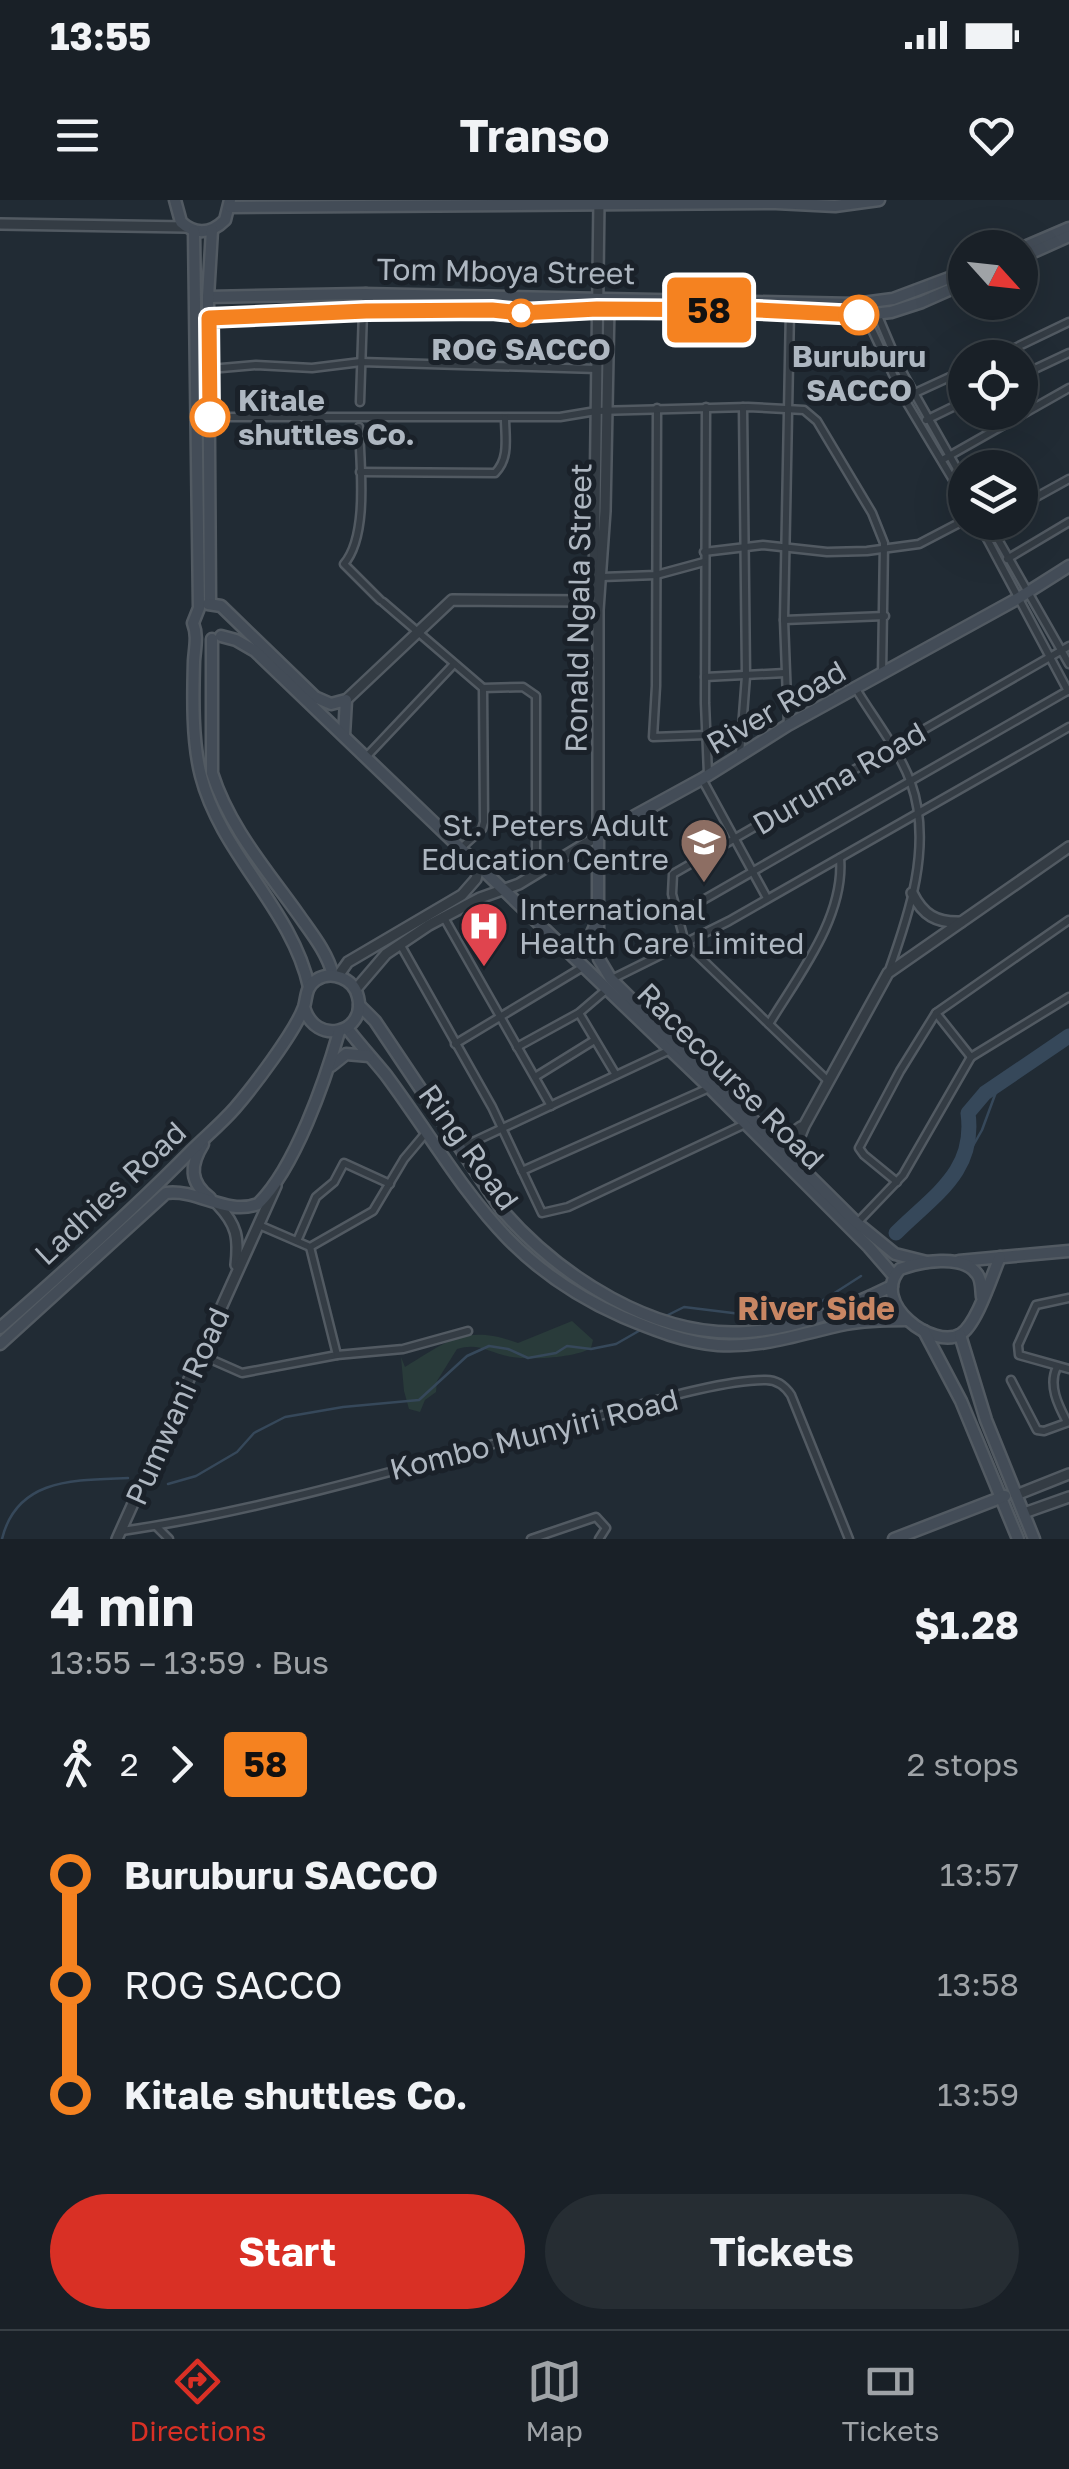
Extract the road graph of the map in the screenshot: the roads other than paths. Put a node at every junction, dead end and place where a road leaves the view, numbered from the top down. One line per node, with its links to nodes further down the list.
1 (175, 200): 9 (main road)
2 (879, 200): 4 (main road)
3 (599, 202): 4 (main road); 5 (main road); 20 (street, Ronald Ngala Street)
4 (795, 202)
5 (426, 203): 6 (main road)
6 (230, 204): 10 (main road)
7 (0, 224): 9 (street)
8 (1069, 228): 12 (main road)
9 (190, 229): 10 (main road); 18 (main road)
10 (212, 230): 18 (main road)
11 (1069, 236): 13 (main road)
12 (1038, 241)
13 (1038, 250)
14 (948, 278): 22 (main road, Tom Mboya Street)
15 (948, 291): 22 (main road, Tom Mboya Street)
16 (366, 294): 17 (main road, Tom Mboya Street); 20 (main road, Tom Mboya Street); 23 (main road)
17 (349, 295): 18 (main road, Tom Mboya Street); 24 (main road)
18 (202, 297): 19 (main road, Tom Mboya Street); 25 (main road); 75 (main road)
19 (181, 300)
20 (603, 303): 21 (main road, Tom Mboya Street); 23 (main road, Tom Mboya Street); 32 (street, Ronald Ngala Street); 43 (street, Ronald Ngala Street)
21 (790, 307): 22 (main road, Tom Mboya Street); 41 (street)
22 (869, 309): 35 (street); 36 (street)
23 (365, 311): 24 (main road, Tom Mboya Street); 29 (street)
24 (349, 312): 25 (main road, Tom Mboya Street)
25 (209, 318): 31 (main road)
26 (1069, 322): 27 (street)
27 (1032, 340)
28 (1069, 353): 30 (street)
29 (362, 362): 31 (street); 32 (street); 37 (street)
30 (1038, 368)
31 (210, 369): 46 (main road)
32 (596, 369): 43 (street, Ronald Ngala Street)
33 (948, 378): 35 (street)
34 (1069, 388): 51 (street)
35 (914, 394): 36 (street); 48 (street)
36 (904, 398): 49 (street)
37 (360, 402): 44 (street); 45 (street)
38 (743, 406): 39 (street); 41 (street); 63 (street)
39 (706, 407): 40 (street); 66 (street)
40 (658, 408): 43 (street); 70 (street)
41 (788, 408): 64 (street); 65 (street)
42 (948, 410): 48 (street)
43 (601, 411): 47 (street); 71 (street, Ronald Ngala Street); 73 (street, Ronald Ngala Street)
44 (372, 415): 45 (street); 47 (street); 50 (street)
45 (346, 416): 46 (street); 50 (street)
46 (210, 417): 74 (main road)
47 (505, 418): 56 (street)
48 (929, 419): 49 (street); 52 (street)
49 (920, 423): 54 (street)
50 (359, 427): 56 (street)
51 (957, 450)
52 (948, 451)
53 (948, 456): 54 (street)
54 (942, 460): 55 (street)
55 (948, 470)
56 (360, 472): 81 (street)
57 (1069, 479): 58 (street)
58 (1038, 496)
59 (1069, 522): 67 (street)
60 (948, 530): 65 (street)
61 (989, 540): 72 (street)
62 (998, 540): 67 (street)
63 (745, 547): 64 (street); 66 (street); 90 (street)
64 (786, 547): 65 (street); 79 (street)
65 (885, 549): 78 (street)
66 (704, 552): 68 (street)
67 (1007, 559): 72 (street)
68 (704, 562): 70 (street); 91 (street)
69 (1069, 566): 72 (main road, River Road)
70 (656, 576): 71 (street); 98 (street)
71 (602, 577): 76 (street, Ronald Ngala Street)
72 (1022, 596): 84 (street); 85 (street); 89 (main road, River Road)
73 (588, 600): 76 (street); 81 (street)
74 (210, 603): 75 (main road); 77 (main road)
75 (198, 608): 80 (main road)
76 (598, 610): 106 (street, Ronald Ngala Street)
77 (228, 615): 82 (main road); 95 (main road)
78 (885, 616): 79 (street); 89 (street)
79 (784, 620): 88 (street)
80 (197, 632): 82 (main road); 130 (main road)
81 (417, 632): 86 (street); 95 (street)
82 (216, 637): 99 (main road, Racecourse Road); 128 (main road)
83 (1069, 646): 84 (street, Duruma Road)
84 (1060, 651): 85 (street, Duruma Road); 87 (street)
85 (1050, 657): 94 (street); 100 (street, Duruma Road)
86 (454, 664): 92 (street); 102 (street)
87 (1069, 664)
88 (785, 673): 90 (street); 96 (street)
89 (882, 674): 93 (main road, River Road)
90 (746, 676): 91 (street); 101 (street)
91 (705, 677): 98 (street)
92 (483, 688): 109 (street); 113 (street)
93 (856, 689): 96 (main road, River Road); 100 (street)
94 (1069, 691): 104 (street)
95 (346, 700): 99 (main road)
96 (788, 725): 101 (main road, River Road)
97 (1069, 726): 105 (street)
98 (706, 734): 103 (street)
99 (345, 736): 102 (main road, Racecourse Road)
100 (891, 748): 104 (street); 107 (street, Duruma Road)
101 (740, 754): 103 (main road, River Road)
102 (367, 756): 109 (main road, Racecourse Road)
103 (705, 777): 106 (main road, River Road); 107 (street)
104 (910, 780): 105 (street); 112 (street)
105 (917, 813): 110 (street); 115 (street)
106 (598, 836): 113 (street, River Road); 119 (main road, Ronald Ngala Street)
107 (735, 837): 112 (street); 117 (street, Duruma Road)
108 (1069, 847): 121 (street)
109 (461, 848): 111 (main road, Racecourse Road)
110 (840, 858): 116 (street); 138 (street)
111 (479, 866): 114 (main road, Racecourse Road); 128 (street)
112 (754, 870): 116 (street); 117 (street)
113 (536, 874): 114 (street, River Road)
114 (506, 889): 118 (street); 124 (main road, Racecourse Road)
115 (912, 893): 121 (street); 127 (street)
116 (768, 898): 122 (street)
117 (677, 915): 122 (street, Duruma Road)
118 (443, 916): 123 (street); 137 (street)
119 (596, 920): 124 (main road); 125 (main road, Ronald Ngala Street)
120 (1069, 920): 136 (street)
121 (962, 922): 127 (street)
122 (685, 943): 129 (street); 138 (street)
123 (400, 944): 131 (street); 141 (street)
124 (563, 945): 126 (main road, Racecourse Road)
125 (599, 959): 129 (main road, Racecourse Road)
126 (582, 967): 129 (main road, Racecourse Road); 137 (street)
127 (888, 973): 149 (street)
128 (336, 976): 130 (main road); 131 (main road)
129 (609, 984): 135 (street); 143 (main road, Racecourse Road); 157 (main road, Racecourse Road)
130 (308, 987): 134 (main road)
131 (356, 990): 133 (main road)
132 (1069, 997): 145 (street)
133 (359, 1005): 139 (main road); 158 (main road, Ring Road)
134 (304, 1007): 139 (main road); 155 (main road, Ladhies Road)
135 (579, 1012): 140 (street); 142 (street)
136 (936, 1013): 145 (street); 163 (street)
137 (499, 1017): 141 (street); 142 (street)
138 (770, 1024): 149 (street)
139 (343, 1030): 144 (main road, Ring Road); 146 (main road)
140 (593, 1040): 147 (street); 148 (street)
141 (455, 1044): 154 (street)
142 (517, 1048): 148 (street)
143 (670, 1050): 147 (street); 150 (main road, Racecourse Road)
144 (370, 1056): 146 (main road); 156 (main road, Ring Road)
145 (971, 1057): 163 (street)
146 (328, 1069): 162 (main road)
147 (616, 1075): 151 (street)
148 (535, 1078): 151 (street)
149 (829, 1082): 153 (street)
150 (710, 1088): 152 (main road, Racecourse Road); 161 (street)
151 (550, 1106): 154 (street)
152 (745, 1124): 157 (main road, Racecourse Road); 161 (street)
153 (804, 1126): 157 (street); 159 (street)
154 (502, 1127): 158 (street); 161 (street)
155 (209, 1134): 165 (main road); 179 (main road, Ladhies Road)
156 (425, 1134): 164 (street); 178 (main road, Ring Road)
157 (774, 1146): 159 (main road, Racecourse Road); 160 (main road, Racecourse Road)
158 (460, 1148): 175 (main road, Ring Road)
159 (792, 1155): 160 (street); 166 (main road, Racecourse Road)
160 (788, 1167): 175 (main road, Racecourse Road)
161 (522, 1171)
162 (280, 1178): 165 (main road); 167 (street, Pumwani Road)
163 (897, 1182): 166 (street)
164 (390, 1184): 168 (street); 169 (street)
165 (218, 1204): 174 (street); 183 (main road)
166 (857, 1223): 172 (main road, Racecourse Road)
167 (259, 1225): 168 (street); 174 (street, Pumwani Road)
168 (296, 1241): 169 (street)
169 (310, 1247): 185 (street)
170 (1069, 1251): 171 (main road)
171 (1000, 1257): 173 (main road); 176 (main road)
172 (928, 1262): 173 (main road); 175 (main road)
173 (953, 1262): 176 (main road)
174 (236, 1272): 184 (street, Pumwani Road)
175 (893, 1281): 178 (main road)
176 (982, 1298): 182 (main road)
177 (1069, 1298): 186 (street)
178 (907, 1320): 180 (main road)
179 (0, 1328)
180 (922, 1328): 182 (main road); 193 (main road)
181 (468, 1331): 185 (street)
182 (960, 1335): 191 (main road)
183 (0, 1344)
184 (200, 1356): 185 (street); 196 (street, Pumwani Road)
185 (337, 1356)
186 (1056, 1367): 187 (street); 189 (street)
187 (1069, 1369)
188 (1011, 1380): 189 (street)
189 (1068, 1422)
190 (1067, 1478): 191 (street)
191 (1015, 1494): 193 (main road); 194 (main road)
192 (1069, 1497): 194 (street)
193 (1002, 1498): 201 (main road); 202 (main road)
194 (1024, 1514): 203 (main road)
195 (156, 1526): 196 (street, Kombo Munyiri Road); 197 (street); 200 (street, Kombo Munyiri Road)
196 (119, 1535)
197 (169, 1539)
198 (531, 1539): 199 (street)
199 (599, 1539)
200 (850, 1539)
201 (894, 1539)
202 (1018, 1539)
203 (1034, 1539)

